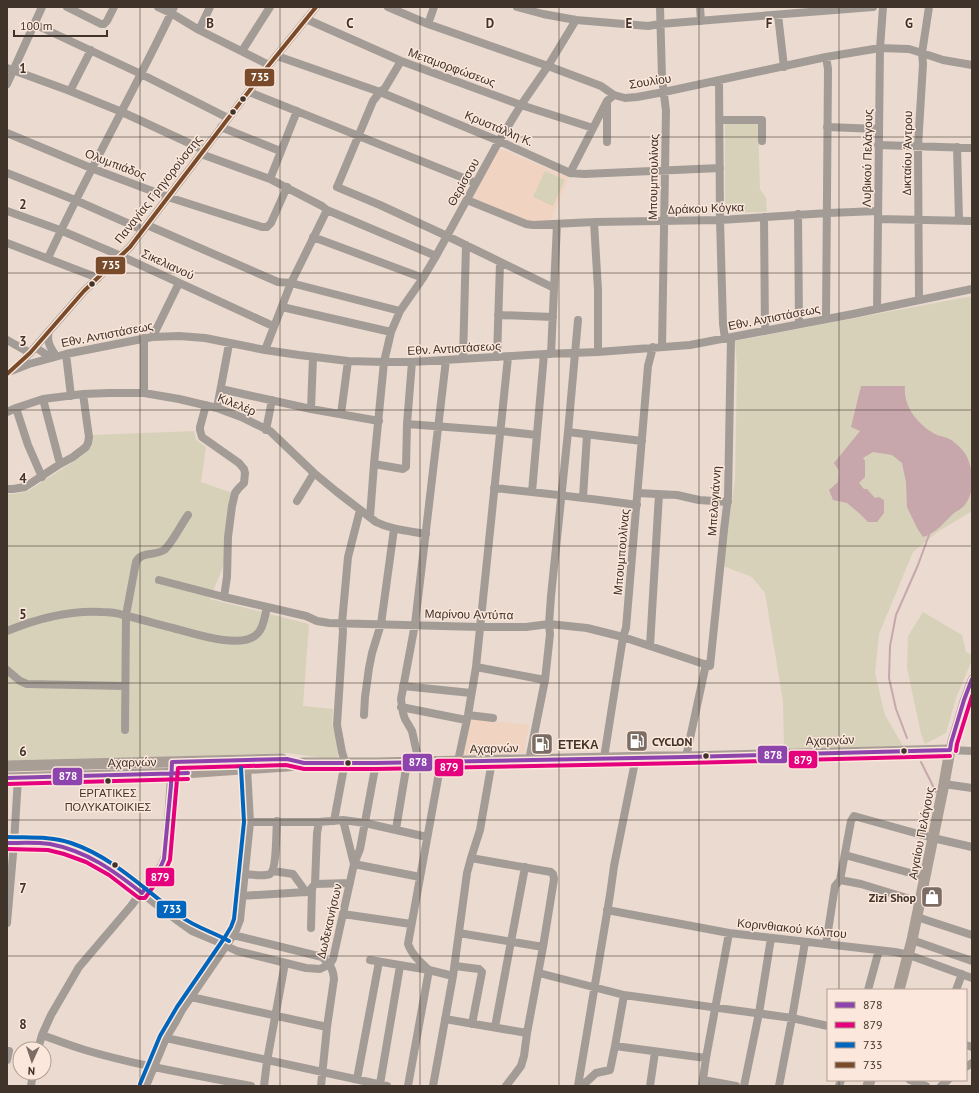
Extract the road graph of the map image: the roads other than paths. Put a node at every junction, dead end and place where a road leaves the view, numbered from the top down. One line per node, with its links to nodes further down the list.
1 (42, 7): 22 (street)
2 (67, 7): 3 (street)
3 (114, 7)
4 (158, 7): 16 (street)
5 (210, 7): 25 (street)
6 (270, 7): 28 (street)
7 (316, 7): 19 (street, Παναγίας Γρηγορούσσης)
8 (388, 7): 23 (street, Σουλίου)
9 (434, 7): 23 (street)
10 (517, 7): 17 (street)
11 (660, 7): 24 (street, Μπουμπουλίνας)
12 (700, 7): 21 (street)
13 (873, 7): 18 (street)
14 (883, 7): 26 (street, Λυβικού Πελάγους)
15 (929, 7): 29 (street, Δικταίου Άντρου)
16 (172, 10): 25 (street); 38 (street)
17 (543, 10): 20 (street)
18 (778, 15): 21 (street); 36 (street)
19 (306, 20): 30 (street, Παναγίας Γρηγορούσσης); 32 (street, Μεταμορφώσεως)
20 (576, 20): 24 (street); 35 (street, Θερίσσου)
21 (701, 21): 24 (street)
22 (34, 24): 27 (street); 37 (street)
23 (428, 24): 35 (street, Σουλίου)
24 (660, 24): 44 (street, Μπουμπουλίνας)
25 (199, 30): 28 (street)
26 (880, 48): 29 (street, Σουλίου); 31 (street, Σουλίου); 55 (street, Λυβικού Πελάγους)
27 (91, 50): 38 (street); 41 (street)
28 (242, 51): 33 (street)
29 (922, 53): 34 (street, Σουλίου); 62 (street, Δικταίου Άντρου)
30 (277, 56): 33 (street, Παναγίας Γρηγορούσσης); 43 (street, Κρυστάλλη Κ.)
31 (826, 57): 36 (street, Σουλίου); 53 (street)
32 (401, 61): 43 (street); 47 (street, Μεταμορφώσεως)
33 (269, 65): 42 (street, Παναγίας Γρηγορούσσης)
34 (972, 65)
35 (548, 66): 45 (street, Σουλίου); 47 (street, Θερίσσου)
36 (784, 67): 39 (street, Σουλίου)
37 (10, 70): 40 (street); 41 (street)
38 (141, 74): 49 (street); 50 (street)
39 (719, 81): 44 (street, Σουλίου); 51 (street, Μπελογιάννη)
40 (7, 84)
41 (70, 91): 49 (street)
42 (249, 92): 48 (street); 50 (street, Παναγίας Γρηγορούσσης)
43 (380, 92): 57 (street); 58 (street, Κρυστάλλη Κ.)
44 (664, 92): 45 (street, Σουλίου); 69 (street, Μπουμπουλίνας)
45 (614, 95): 46 (street)
46 (607, 102): 54 (street); 60 (street)
47 (521, 105): 54 (street, Μεταμορφώσεως); 58 (street, Θερίσσου)
48 (297, 111): 57 (street); 65 (street)
49 (122, 112): 66 (street); 67 (street)
50 (228, 118): 52 (street, Παναγίας Γρηγορούσσης)
51 (720, 120): 59 (street); 68 (street, Μπελογιάννη)
52 (222, 127): 65 (street); 66 (street, Παναγίας Γρηγορούσσης)
53 (827, 127): 55 (street); 80 (street)
54 (593, 128): 71 (street)
55 (879, 130): 61 (street, Λυβικού Πελάγους)
56 (7, 133): 67 (street, Ολυμπιάδος)
57 (358, 136): 73 (street); 93 (street)
58 (499, 141): 71 (street, Κρυστάλλη Κ.); 73 (street, Θερίσσου)
59 (762, 141)
60 (608, 142)
61 (878, 145): 62 (street); 82 (street, Λυβικού Πελάγους)
62 (918, 146): 63 (street); 85 (street, Δικταίου Άντρου)
63 (957, 147): 64 (street); 86 (street)
64 (972, 148)
65 (280, 151): 72 (street)
66 (203, 152): 72 (street); 75 (street, Παναγίας Γρηγορούσσης)
67 (91, 168): 75 (street, Ολυμπιάδος); 76 (street)
68 (720, 168): 69 (street, Κρυστάλλη Κ.); 84 (street, Μπελογιάννη)
69 (664, 171): 71 (street, Κρυστάλλη Κ.); 89 (street, Μπουμπουλίνας)
70 (7, 173): 76 (street)
71 (570, 173)
72 (270, 179): 74 (street)
73 (476, 183): 77 (street, Θερίσσου)
74 (287, 187): 75 (street, Ολυμπιάδος); 79 (street)
75 (168, 197): 91 (street, Παναγίας Γρηγορούσσης)
76 (75, 200): 91 (street); 92 (street)
77 (467, 200): 90 (street, Δράκου Κόγκα); 93 (street, Θερίσσου)
78 (7, 210): 92 (street, Σικελιανού)
79 (326, 210): 94 (street); 98 (street)
80 (828, 213): 81 (street, Δράκου Κόγκα); 82 (street, Δράκου Κόγκα); 113 (street)
81 (798, 214): 83 (street, Δράκου Κόγκα); 115 (street)
82 (878, 215): 85 (street, Δράκου Κόγκα); 109 (street, Λυβικού Πελάγους)
83 (764, 217): 84 (street, Δράκου Κόγκα); 118 (street)
84 (720, 220): 89 (street, Δράκου Κόγκα); 121 (street, Μπελογιάννη)
85 (918, 220): 86 (street, Δράκου Κόγκα); 107 (street, Δικταίου Άντρου)
86 (959, 220): 87 (street, Δράκου Κόγκα)
87 (972, 221)
88 (594, 222): 89 (street, Δράκου Κόγκα); 90 (street, Δράκου Κόγκα); 128 (street)
89 (664, 222): 125 (street, Μπουμπουλίνας)
90 (557, 224): 105 (street)
91 (145, 227): 97 (street, Παναγίας Γρηγορούσσης); 104 (street)
92 (60, 230): 97 (street, Σικελιανού); 99 (street)
93 (447, 236): 96 (street); 98 (street, Θερίσσου)
94 (313, 237): 102 (street); 104 (street)
95 (7, 243): 99 (street)
96 (466, 246): 100 (street); 136 (street)
97 (121, 256): 101 (street, Παναγίας Γρηγορούσσης); 103 (street, Σικελιανού)
98 (436, 256): 102 (street, Θερίσσου)
99 (48, 258): 101 (street)
100 (500, 263): 105 (street); 111 (street)
101 (98, 278): 117 (street, Παναγίας Γρηγορούσσης)
102 (423, 278): 110 (street, Θερίσσου)
103 (179, 283): 116 (street, Σικελιανού); 120 (street)
104 (291, 283): 108 (street); 110 (street)
105 (554, 288): 112 (street)
106 (972, 289): 107 (street, Εθν. Αντιστάσεως)
107 (919, 300): 109 (street, Εθν. Αντιστάσεως)
108 (282, 307): 116 (street); 119 (street)
109 (877, 308): 113 (street, Εθν. Αντιστάσεως)
110 (400, 311): 119 (street, Θερίσσου)
111 (498, 315): 112 (street); 134 (street)
112 (553, 317): 131 (street)
113 (826, 318): 115 (street, Εθν. Αντιστάσεως)
114 (578, 320): 129 (street)
115 (799, 324): 118 (street, Εθν. Αντιστάσεως)
116 (273, 326): 127 (street)
117 (50, 330): 126 (street, Παναγίας Γρηγορούσσης); 132 (street)
118 (765, 331): 121 (street, Εθν. Αντιστάσεως)
119 (391, 332): 139 (street, Θερίσσου)
120 (148, 337): 123 (street, Εθν. Αντιστάσεως); 130 (street, Εθν. Αντιστάσεως); 143 (street)
121 (728, 338): 125 (street, Εθν. Αντιστάσεως); 175 (street, Μπελογιάννη)
122 (7, 340): 126 (street, Εθν. Αντιστάσεως)
123 (229, 344): 127 (street, Εθν. Αντιστάσεως); 142 (street)
124 (653, 347): 125 (street, Εθν. Αντιστάσεως); 128 (street, Εθν. Αντιστάσεως); 162 (street, Μπουμπουλίνας)
125 (662, 347)
126 (33, 350): 132 (street, Εθν. Αντιστάσεως); 141 (street, Παναγίας Γρηγορούσσης)
127 (265, 350): 133 (street, Εθν. Αντιστάσεως)
128 (598, 352): 129 (street, Εθν. Αντιστάσεως)
129 (575, 353): 131 (street, Εθν. Αντιστάσεως); 159 (street)
130 (66, 354): 132 (street, Εθν. Αντιστάσεως); 145 (street)
131 (548, 354): 135 (street, Εθν. Αντιστάσεως); 160 (street)
132 (53, 357): 141 (street)
133 (313, 357): 138 (street, Εθν. Αντιστάσεως); 151 (street)
134 (497, 357): 135 (street, Εθν. Αντιστάσεως); 136 (street, Εθν. Αντιστάσεως)
135 (508, 357): 158 (street)
136 (462, 359): 137 (street, Εθν. Αντιστάσεως)
137 (446, 360): 140 (street, Εθν. Αντιστάσεως); 156 (street)
138 (348, 361): 139 (street, Εθν. Αντιστάσεως); 153 (street)
139 (384, 362): 140 (street, Εθν. Αντιστάσεως); 154 (street, Θερίσσου)
140 (412, 362): 155 (street)
141 (9, 373)
142 (221, 389): 147 (street); 150 (street)
143 (144, 393): 144 (street, Κιλελέρ); 148 (street, Κιλελέρ)
144 (83, 394): 145 (street, Κιλελέρ); 163 (street)
145 (71, 396): 146 (street, Κιλελέρ)
146 (43, 399): 149 (street, Κιλελέρ); 163 (street)
147 (272, 400): 151 (street); 157 (street)
148 (206, 405): 150 (street, Κιλελέρ); 183 (street)
149 (16, 408): 152 (street, Κιλελέρ); 166 (street)
150 (217, 408): 157 (street, Κιλελέρ)
151 (311, 409): 153 (street)
152 (7, 412)
153 (341, 414): 154 (street)
154 (379, 421): 164 (street, Θερίσσου)
155 (407, 424): 156 (street); 164 (street)
156 (438, 426): 158 (street); 181 (street)
157 (266, 430): 165 (street, Κιλελέρ)
158 (500, 431): 160 (street); 167 (street)
159 (568, 432): 161 (street); 172 (street)
160 (536, 435): 169 (street)
161 (587, 435): 162 (street); 173 (street)
162 (642, 441): 170 (street, Μπουμπουλίνας)
163 (60, 464): 166 (street)
164 (374, 464): 179 (street, Θερίσσου)
165 (314, 473): 174 (street); 177 (street, Κιλελέρ)
166 (42, 477): 168 (street)
167 (494, 488): 169 (street); 190 (street)
168 (7, 489)
169 (532, 492): 172 (street)
170 (638, 493): 171 (street); 176 (street, Μπουμπουλίνας)
171 (659, 494): 175 (street); 193 (street)
172 (562, 496): 173 (street); 189 (street)
173 (583, 497): 176 (street)
174 (296, 501)
175 (728, 502): 194 (street, Μπελογιάννη)
176 (637, 504): 192 (street, Μπουμπουλίνας)
177 (360, 510): 179 (street, Κιλελέρ); 186 (street)
178 (188, 516): 185 (street)
179 (370, 517): 180 (street, Κιλελέρ)
180 (394, 529): 181 (street, Κιλελέρ); 187 (street)
181 (426, 534): 188 (street)
182 (159, 580): 183 (street, Μαρίνου Αντύπα)
183 (224, 597): 184 (street, Μαρίνου Αντύπα)
184 (268, 607): 185 (street); 186 (street, Μαρίνου Αντύπα)
185 (126, 615): 191 (street); 199 (street)
186 (342, 622): 187 (street, Μαρίνου Αντύπα); 216 (street)
187 (381, 624): 188 (street, Μαρίνου Αντύπα); 203 (street)
188 (415, 624): 190 (street, Μαρίνου Αντύπα); 200 (street)
189 (549, 624): 190 (street, Μαρίνου Αντύπα); 192 (street, Μαρίνου Αντύπα); 198 (street)
190 (480, 627): 195 (street)
191 (7, 631)
192 (623, 637): 193 (street, Μαρίνου Αντύπα); 211 (street, Μπουμπουλίνας)
193 (650, 646): 194 (street, Μαρίνου Αντύπα)
194 (708, 665): 210 (street, Μπελογιάννη)
195 (476, 667): 198 (street); 201 (street)
196 (7, 670): 199 (street)
197 (972, 679): 207 (street, Αιγαίου Πελάγους)
198 (545, 680): 212 (street)
199 (125, 686): 206 (street)
200 (403, 686): 201 (street); 202 (street)
201 (471, 693): 204 (street)
202 (401, 707): 204 (street); 217 (street)
203 (364, 715)
204 (467, 718): 205 (street); 213 (street)
205 (494, 718)
206 (125, 730)
207 (950, 750): 208 (street, Αχαρνών); 210 (main road, Αχαρνών); 226 (main road, Αιγαίου Πελάγους)
208 (972, 751)
209 (636, 757): 210 (main road, Αχαρνών); 211 (main road, Αχαρνών); 253 (street)
210 (686, 757)
211 (604, 758): 212 (main road, Αχαρνών)
212 (529, 760): 214 (main road, Αχαρνών)
213 (458, 761): 214 (main road, Αχαρνών); 218 (main road, Αχαρνών)
214 (492, 761): 240 (street)
215 (172, 762): 219 (main road, Αχαρνών); 222 (main road, Αχαρνών); 224 (street)
216 (345, 762): 219 (main road, Αχαρνών); 220 (main road, Αχαρνών); 229 (street)
217 (419, 762): 218 (main road, Αχαρνών); 221 (main road, Αχαρνών)
218 (440, 762): 235 (street)
219 (304, 763): 223 (main road, Αχαρνών)
220 (376, 763): 221 (main road, Αχαρνών); 233 (street, Δωδεκανήσων)
221 (407, 763): 234 (street)
222 (7, 766)
223 (247, 768): 224 (main road, Αχαρνών); 230 (street)
224 (171, 774): 225 (main road, Αχαρνών); 250 (street)
225 (13, 778): 237 (street)
226 (944, 784): 227 (street); 236 (main road, Αιγαίου Πελάγους)
227 (972, 788)
228 (343, 820): 229 (street); 233 (street); 241 (street)
229 (334, 821): 232 (street)
230 (250, 822): 231 (street); 244 (street)
231 (277, 822): 232 (street); 243 (street)
232 (319, 822): 249 (street)
233 (365, 823): 234 (street); 241 (street, Δωδεκανήσων)
234 (396, 829): 235 (street)
235 (427, 837): 245 (street)
236 (933, 838): 238 (street); 239 (street); 246 (main road, Αιγαίου Πελάγους)
237 (11, 843): 250 (street); 256 (street)
238 (972, 847)
239 (845, 855): 246 (street); 247 (street)
240 (471, 858): 242 (street); 259 (street)
241 (354, 864): 245 (street); 248 (street, Δωδεκανήσων)
242 (525, 867): 265 (street); 269 (street)
243 (273, 871): 244 (street); 249 (street)
244 (243, 874): 251 (street)
245 (420, 877): 257 (street)
246 (925, 877): 252 (main road, Αιγαίου Πελάγους)
247 (840, 880): 252 (street); 267 (street)
248 (350, 883): 249 (street); 254 (street, Δωδεκανήσων)
249 (311, 888): 251 (street); 258 (street)
250 (142, 893): 268 (street); 300 (street)
251 (241, 896): 262 (street)
252 (920, 902): 255 (main road, Αιγαίου Πελάγους)
253 (607, 910): 260 (street, Κορινθιακού Κόλπου); 284 (street)
254 (343, 914): 257 (street); 276 (street, Δωδεκανήσων)
255 (917, 917): 261 (street); 264 (main road, Αιγαίου Πελάγους)
256 (7, 923)
257 (411, 924): 279 (street)
258 (311, 928)
259 (459, 933): 265 (street); 278 (street)
260 (729, 933): 263 (street, Κορινθιακού Κόλπου); 290 (street)
261 (972, 935)
262 (233, 936): 268 (street); 276 (street)
263 (771, 938): 266 (street, Κορινθιακού Κόλπου); 291 (street)
264 (912, 940): 271 (main road, Αιγαίου Πελάγους); 273 (street)
265 (511, 942): 269 (street); 298 (street)
266 (805, 942): 267 (street, Κορινθιακού Κόλπου); 293 (street)
267 (826, 944): 270 (street, Κορινθιακού Κόλπου)
268 (226, 946): 275 (street); 289 (street)
269 (544, 947): 280 (street)
270 (879, 950): 271 (street, Κορινθιακού Κόλπου); 285 (street)
271 (909, 955): 281 (street, Κορινθιακού Κόλπου); 286 (main road, Αιγαίου Πελάγους)
272 (370, 960): 274 (street)
273 (972, 961)
274 (380, 962): 277 (street); 311 (street)
275 (285, 963): 276 (street); 292 (street)
276 (330, 964): 297 (street, Δωδεκανήσων)
277 (400, 966): 279 (street); 314 (street)
278 (455, 966): 282 (street); 295 (street)
279 (429, 970): 282 (street); 319 (street)
280 (539, 973): 284 (street); 299 (street)
281 (962, 974): 283 (street, Κορινθιακού Κόλπου); 287 (street)
282 (453, 976): 294 (street)
283 (972, 978)
284 (595, 988): 288 (street); 322 (street)
285 (868, 989)
286 (899, 989)
287 (956, 989)
288 (624, 995): 290 (street); 303 (street)
289 (191, 997): 292 (street); 301 (street)
290 (715, 1007): 291 (street); 306 (street)
291 (759, 1013): 293 (street); 326 (street)
292 (275, 1015): 297 (street); 308 (street)
293 (792, 1018): 296 (street); 327 (street)
294 (445, 1019): 295 (street); 320 (street)
295 (472, 1024): 298 (street)
296 (827, 1026)
297 (327, 1027): 310 (street, Δωδεκανήσων)
298 (495, 1027): 299 (street)
299 (527, 1033): 321 (street)
300 (42, 1035): 302 (street); 309 (street)
301 (166, 1038): 308 (street); 309 (street)
302 (40, 1041)
303 (615, 1046): 305 (street); 323 (street)
304 (9, 1051): 307 (street)
305 (655, 1052): 306 (street); 324 (street)
306 (706, 1058): 313 (street)
307 (7, 1060)
308 (267, 1061): 310 (street); 317 (street)
309 (154, 1067): 315 (street); 316 (street)
310 (322, 1071): 311 (street); 318 (street, Δωδεκανήσων)
311 (357, 1079): 314 (street)
312 (913, 1081): 328 (street)
313 (703, 1083): 325 (street)
314 (384, 1085)
315 (146, 1086)
316 (251, 1086)
317 (264, 1086)
318 (321, 1086)
319 (408, 1086)
320 (433, 1086)
321 (506, 1086)
322 (578, 1086)
323 (582, 1086)
324 (650, 1086)
325 (736, 1086)
326 (744, 1086)
327 (779, 1086)
328 (926, 1086)

